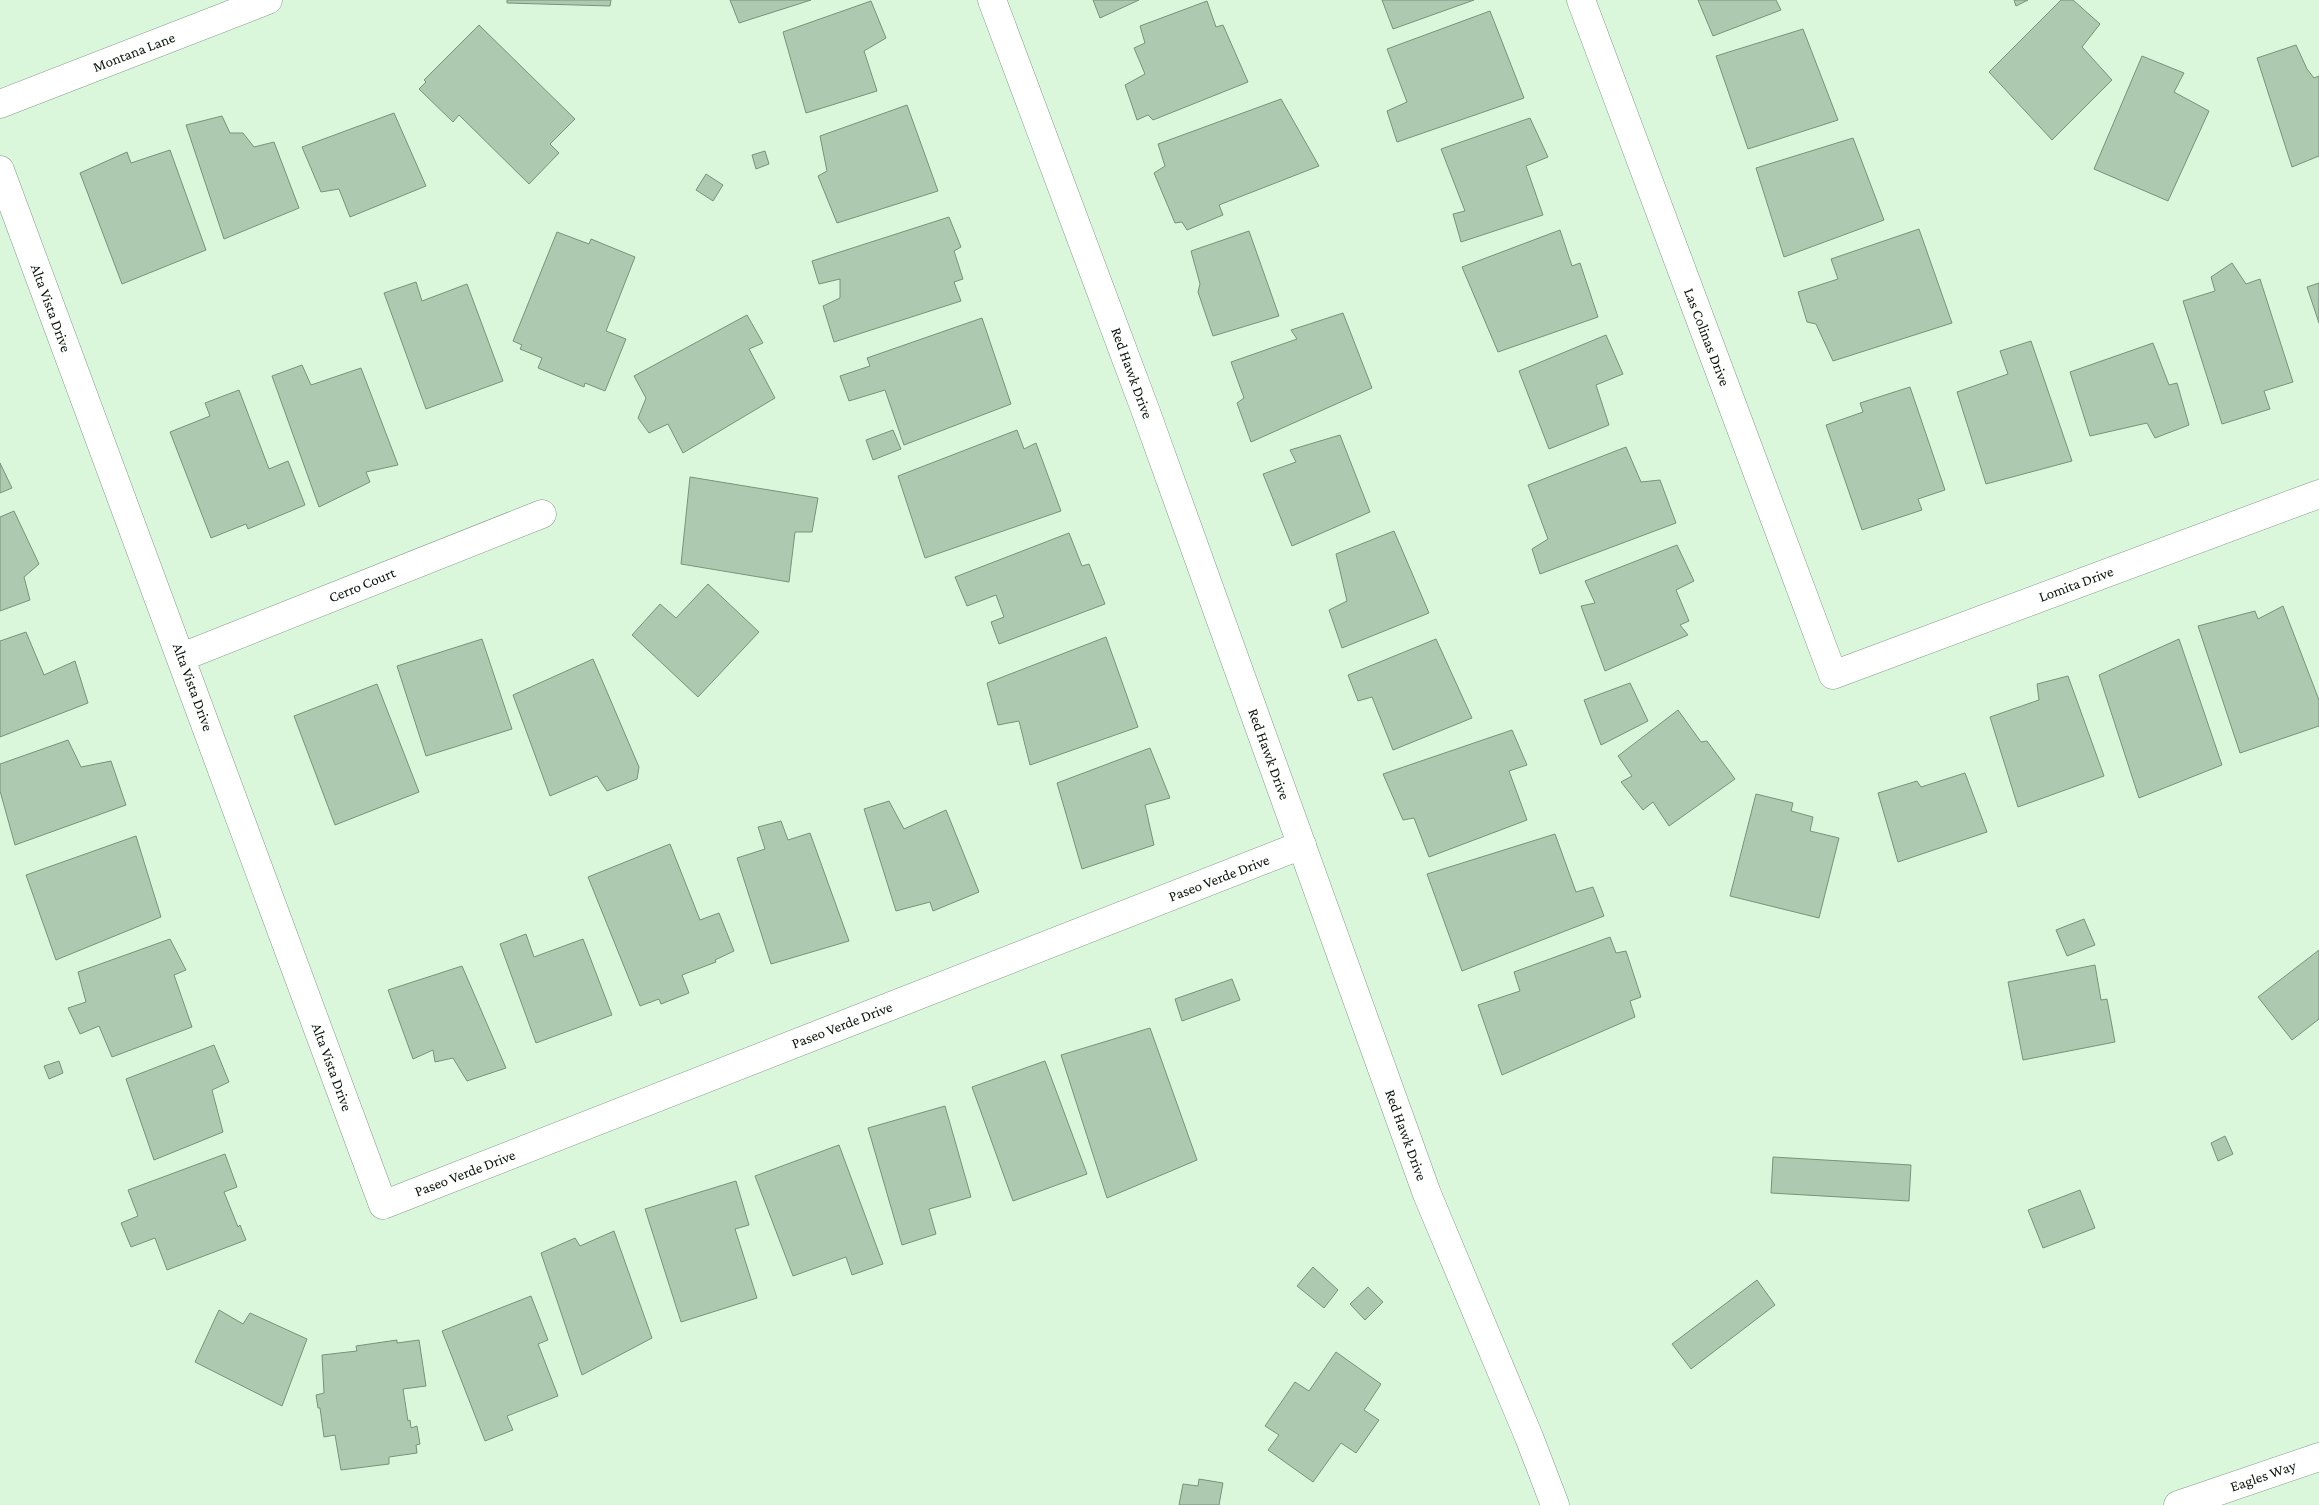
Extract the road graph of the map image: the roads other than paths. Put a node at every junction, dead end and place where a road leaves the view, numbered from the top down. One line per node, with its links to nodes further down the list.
1 (268, 0): 4 (street, Montana Lane)
2 (992, 0): 10 (street, Red Hawk Drive)
3 (1581, 0): 9 (street, Las Colinas Drive)
4 (0, 104)
5 (0, 170): 8 (street, Alta Vista Drive)
6 (2319, 494): 9 (street, Lomita Drive)
7 (542, 514): 8 (street, Cerro Court)
8 (182, 657): 11 (street, Alta Vista Drive)
9 (1833, 674)
10 (1302, 845): 11 (street, Paseo Verde Drive); 13 (street, Red Hawk Drive)
11 (383, 1205)
12 (2319, 1457): 14 (street, Eagles Way)
13 (1555, 1505)
14 (2178, 1505)

